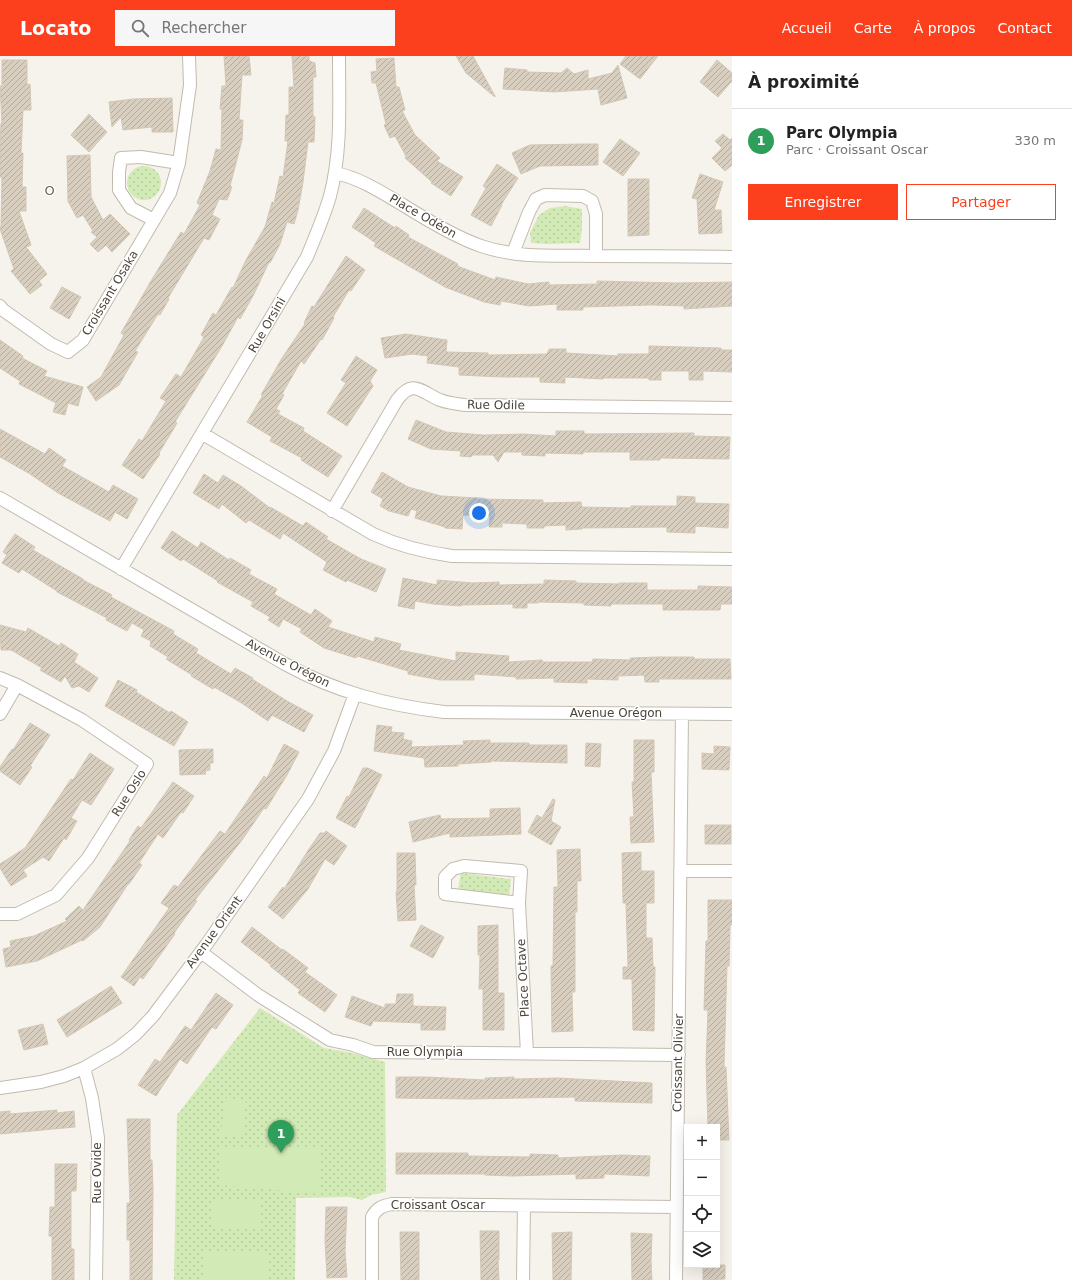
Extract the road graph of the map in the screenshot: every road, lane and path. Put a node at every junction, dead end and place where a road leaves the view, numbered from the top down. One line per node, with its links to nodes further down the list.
1 (189, 56): 3 (street, Croissant Osaka)
2 (339, 56): 4 (street, Rue Orsini)
3 (179, 162): 5 (street, Croissant Osaka); 5 (street)
4 (335, 172): 6 (street, Place Odéon); 11 (street, Rue Orsini)
5 (154, 220): 9 (street, Croissant Osaka)
6 (513, 253): 7 (street, Place Odéon); 7 (street)
7 (596, 256): 8 (street, Place Odéon)
8 (732, 257)
9 (0, 306)
10 (732, 408): 13 (street, Rue Odile)
11 (202, 434): 13 (street); 15 (street, Rue Orsini)
12 (0, 498): 15 (street, Avenue Orégon)
13 (332, 511): 14 (street)
14 (732, 559)
15 (121, 569): 18 (street, Avenue Orégon)
16 (0, 678): 17 (street, Rue Oslo)
17 (17, 685): 19 (street); 25 (street, Rue Oslo)
18 (354, 694): 20 (street, Avenue Orégon); 26 (street, Avenue Orient)
19 (0, 714)
20 (682, 714): 21 (street, Avenue Orégon); 22 (street, Croissant Olivier)
21 (732, 714)
22 (680, 871): 23 (street); 28 (street, Croissant Olivier)
23 (732, 871)
24 (519, 903): 24 (street, Place Octave); 27 (street, Place Octave)
25 (0, 914)
26 (201, 952): 27 (street, Rue Olympia); 29 (street, Avenue Orient)
27 (526, 1053): 28 (street, Rue Olympia)
28 (679, 1055): 32 (street, Croissant Olivier)
29 (84, 1068): 30 (street, Avenue Orient); 33 (street, Rue Ovide)
30 (0, 1088)
31 (524, 1206): 32 (street, Croissant Oscar); 34 (street, Croissant Oscar); 35 (street)
32 (677, 1207): 36 (street, Croissant Olivier)
33 (96, 1280)
34 (372, 1280)
35 (523, 1280)
36 (676, 1280)

